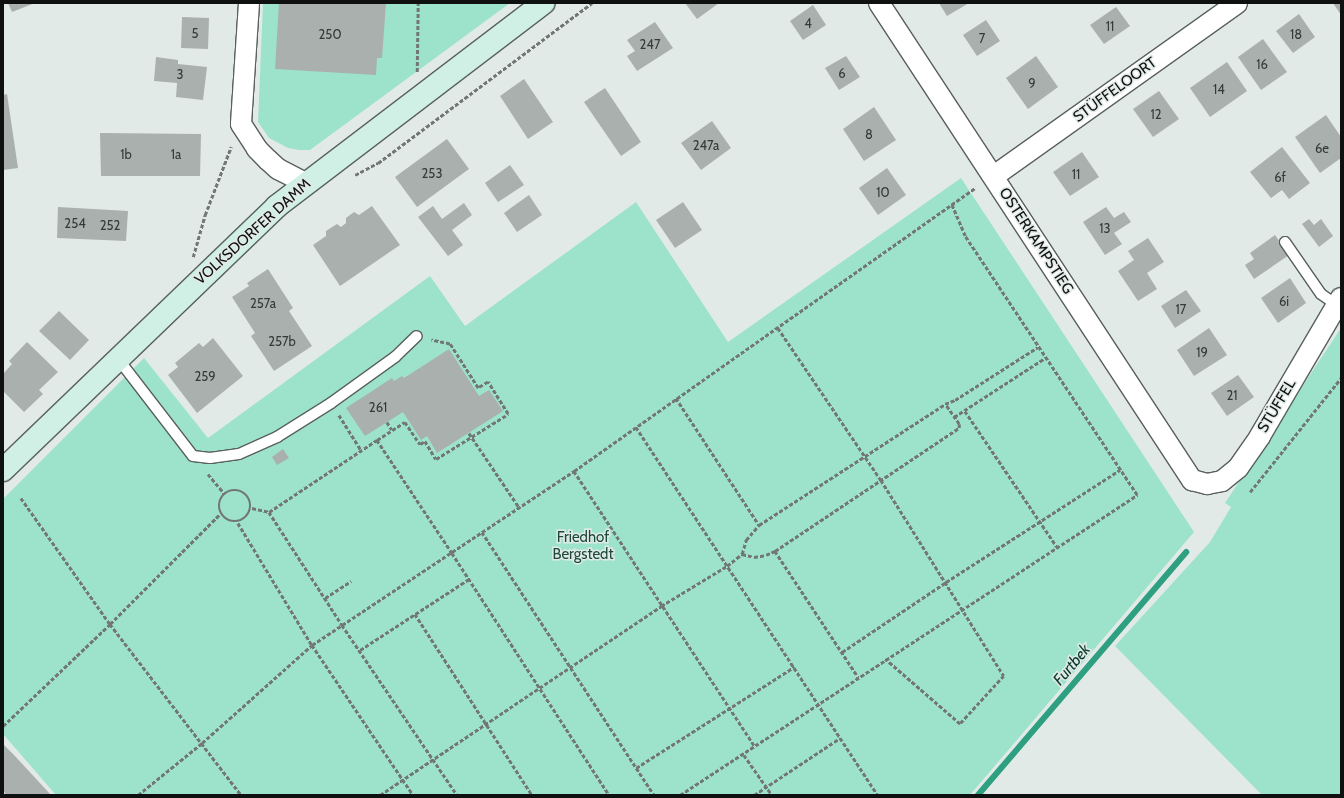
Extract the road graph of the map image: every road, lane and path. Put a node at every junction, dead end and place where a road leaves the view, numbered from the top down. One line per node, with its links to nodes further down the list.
1 (249, 3): 8 (street)
2 (418, 3): 7 (path)
3 (543, 3): 7 (main road, VOLKSDORFER DAMM)
4 (592, 3): 9 (path)
5 (879, 3): 10 (street, OSTERKAMPSTIEG)
6 (1237, 3): 10 (street, STÜFFELOORT)
7 (417, 98): 11 (main road, VOLKSDORFER DAMM)
8 (241, 124): 11 (street); 14 (path)
9 (352, 176)
10 (994, 176): 12 (path); 41 (street, OSTERKAMPSTIEG)
11 (306, 183): 20 (main road, VOLKSDORFER DAMM)
12 (952, 205): 16 (path); 18 (path)
13 (1285, 242): 15 (lane)
14 (190, 264)
15 (1339, 301): 41 (street, STÜFFEL)
16 (778, 328): 22 (path); 36 (path)
17 (417, 336): 23 (lane); 33 (path)
18 (1038, 347): 19 (path); 24 (path)
19 (1045, 358): 25 (path); 38 (path)
20 (119, 360): 23 (lane); 37 (main road, VOLKSDORFER DAMM)
21 (1341, 378): 42 (path)
22 (676, 398): 30 (path); 50 (path)
23 (330, 403): 35 (path)
24 (944, 404): 26 (path); 36 (path)
25 (965, 411): 26 (path); 48 (path)
26 (954, 417): 40 (path)
27 (408, 420): 29 (path)
28 (387, 422): 31 (path)
29 (405, 422): 31 (path); 33 (path)
30 (636, 427): 39 (path); 56 (path)
31 (392, 430): 34 (path)
32 (469, 433): 33 (path)
33 (471, 437): 44 (path)
34 (377, 440): 35 (path); 54 (path)
35 (361, 450): 46 (path)
36 (864, 457): 40 (path); 50 (path)
37 (3, 470)
38 (1120, 470): 48 (path); 52 (path)
39 (574, 471): 44 (path); 61 (path)
40 (881, 480): 53 (path); 59 (path)
41 (1192, 480)
42 (1250, 492)
43 (21, 498): 64 (path)
44 (520, 507): 51 (path)
45 (252, 508): 46 (path); 47 (path); 49 (path)
46 (269, 512): 60 (path)
47 (220, 514): 49 (path); 64 (path)
48 (1040, 522): 52 (path); 59 (path)
49 (238, 523): 66 (path)
50 (759, 525): 55 (path)
51 (482, 532): 54 (path); 71 (path)
52 (1057, 546): 62 (path)
53 (775, 550): 55 (path); 68 (path)
54 (452, 552): 57 (path); 65 (path)
55 (742, 554): 56 (path)
56 (727, 566): 61 (path); 70 (path)
57 (469, 579): 63 (path); 73 (path)
58 (351, 581): 60 (path)
59 (946, 582): 62 (path); 68 (path)
60 (325, 598): 65 (path)
61 (661, 606): 71 (path); 75 (path)
62 (960, 609): 69 (path); 69 (path)
63 (415, 614): 67 (path); 76 (path)
64 (110, 624): 77 (path); 79 (path)
65 (342, 625): 66 (path); 67 (path)
66 (312, 646): 79 (path); 84 (path)
67 (360, 650): 82 (path)
68 (842, 652): 72 (path)
69 (885, 659): 72 (path)
70 (794, 667): 74 (path); 75 (path)
71 (570, 668): 73 (path); 83 (path)
72 (858, 676): 74 (path)
73 (540, 688): 76 (path); 92 (path)
74 (819, 704): 78 (path); 80 (path)
75 (729, 708): 80 (path); 83 (path)
76 (486, 724): 82 (path); 91 (path)
77 (3, 726)
78 (840, 738): 85 (path); 97 (path)
79 (202, 743): 86 (path); 87 (path)
80 (755, 747): 81 (path)
81 (744, 755): 85 (path); 94 (path)
82 (434, 758): 84 (path); 90 (path)
83 (636, 768): 93 (path)
84 (403, 779): 88 (path); 89 (path)
85 (766, 787): 95 (path); 96 (path)
86 (138, 795)
87 (241, 795)
88 (380, 795)
89 (413, 795)
90 (457, 795)
91 (532, 795)
92 (609, 795)
93 (654, 795)
94 (680, 795)
95 (754, 795)
96 (772, 795)
97 (878, 795)

